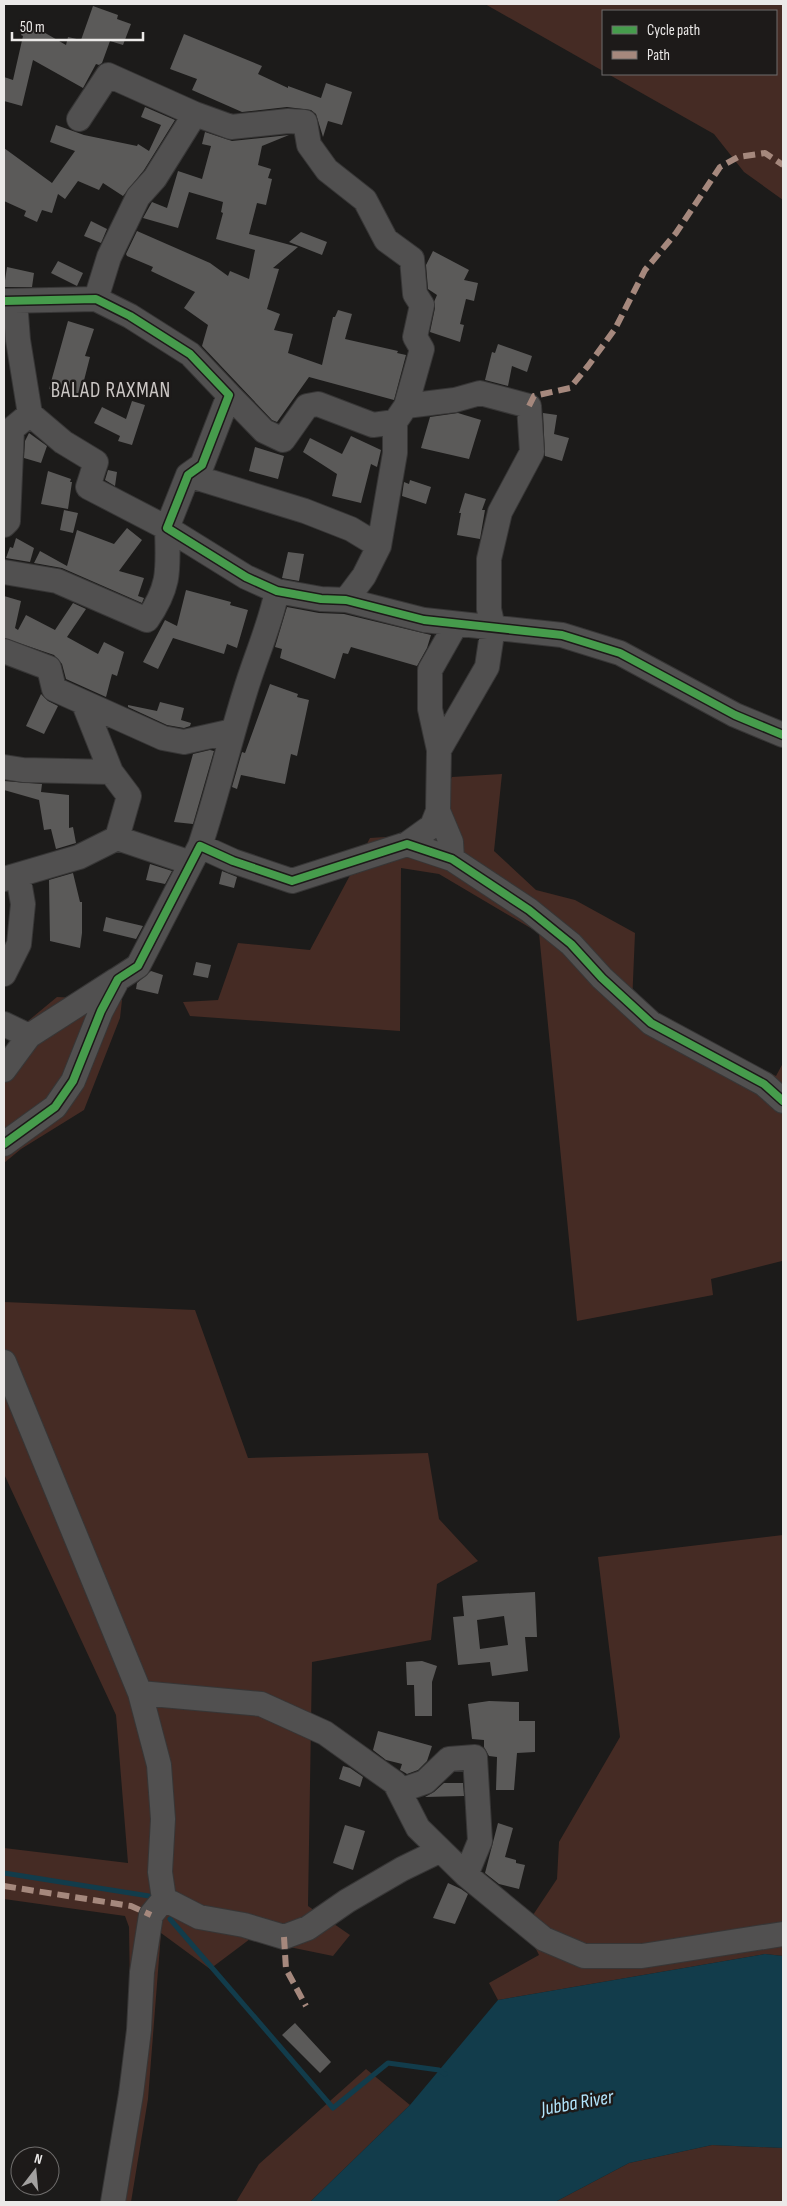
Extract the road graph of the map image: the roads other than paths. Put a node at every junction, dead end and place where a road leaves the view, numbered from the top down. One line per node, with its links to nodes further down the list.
1 (195, 114): 2 (street); 3 (street); 7 (street)
2 (79, 119)
3 (96, 299): 4 (street); 5 (street)
4 (10, 301): 6 (street)
5 (229, 395): 7 (street); 8 (street)
6 (30, 414): 9 (street); 10 (street)
7 (400, 414): 11 (street); 16 (street)
8 (188, 475): 10 (street); 11 (street)
9 (4, 525)
10 (167, 528): 12 (street); 13 (street)
11 (379, 546): 14 (street)
12 (4, 573)
13 (277, 591): 14 (street); 19 (street)
14 (346, 600): 15 (street)
15 (456, 624): 16 (street); 21 (street)
16 (493, 627): 20 (street); 21 (street)
17 (4, 651): 18 (street)
18 (84, 704): 19 (street); 23 (street)
19 (233, 731): 27 (street)
20 (783, 735)
21 (439, 750): 24 (street)
22 (4, 767): 23 (street)
23 (112, 772): 25 (street)
24 (438, 811): 26 (street); 28 (street)
25 (117, 838): 27 (street); 29 (street)
26 (407, 844): 27 (street); 28 (street)
27 (195, 855): 31 (street)
28 (452, 859): 35 (street)
29 (11, 877): 30 (street)
30 (4, 974)
31 (118, 980): 33 (street); 36 (street)
32 (4, 1024): 33 (street)
33 (29, 1036): 34 (street)
34 (4, 1070)
35 (783, 1101)
36 (4, 1144)
37 (4, 1362): 38 (street)
38 (140, 1693): 39 (street); 42 (street)
39 (399, 1791): 40 (street); 41 (street)
40 (439, 1851): 41 (street); 42 (street)
41 (466, 1875): 43 (street)
42 (164, 1899): 44 (street)
43 (783, 1934)
44 (113, 2202)

